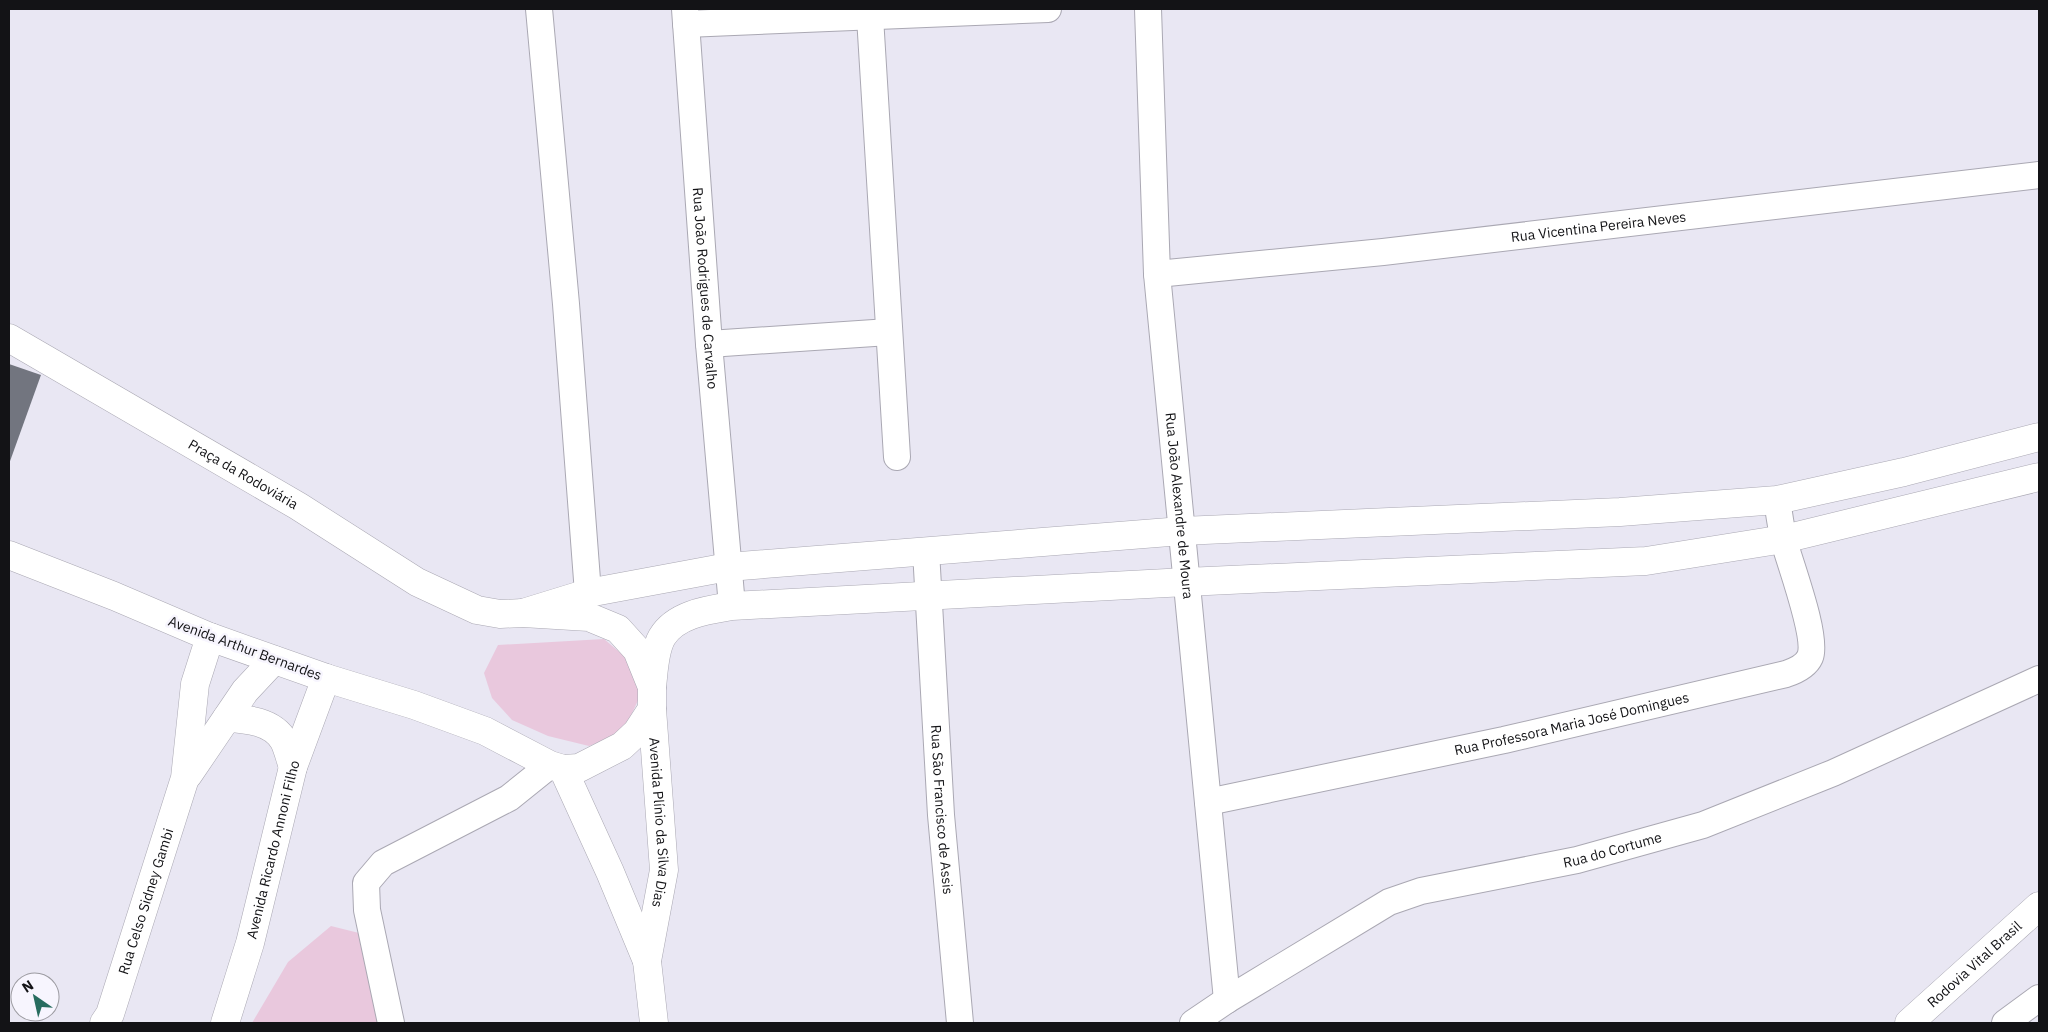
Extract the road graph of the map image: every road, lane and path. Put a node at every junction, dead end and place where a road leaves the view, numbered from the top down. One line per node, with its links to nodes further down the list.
1 (540, 9): 21 (street)
2 (1048, 9): 5 (street)
3 (1148, 9): 7 (street, Rua João Alexandre de Moura)
4 (686, 17): 5 (street); 10 (street, Rua João Rodrigues de Carvalho)
5 (870, 17): 8 (street)
6 (2039, 175): 7 (street, Rua Vicentina Pereira Neves)
7 (1157, 274): 15 (street, Rua João Alexandre de Moura)
8 (889, 332): 10 (street); 12 (street)
9 (9, 338): 24 (street, Praça da Rodoviária)
10 (709, 344): 19 (street, Rua João Rodrigues de Carvalho)
11 (2039, 437): 14 (street)
12 (897, 457)
13 (2039, 477): 16 (street)
14 (1777, 500): 15 (street); 16 (street, Rua Professora Maria José Domingues)
15 (1182, 531): 17 (street); 20 (street, Rua João Alexandre de Moura)
16 (1784, 539): 20 (street); 34 (street, Rua Professora Maria José Domingues)
17 (926, 551): 19 (street); 22 (street, Rua São Francisco de Assis)
18 (9, 555): 25 (street, Avenida Arthur Bernardes)
19 (728, 567): 21 (street); 23 (street, Rua João Rodrigues de Carvalho)
20 (1186, 582): 22 (street); 34 (street, Rua João Alexandre de Moura)
21 (588, 593): 24 (street)
22 (929, 596): 23 (street); 43 (street, Rua São Francisco de Assis)
23 (732, 606): 29 (street)
24 (523, 613): 29 (street)
25 (210, 637): 26 (street, Avenida Arthur Bernardes); 33 (street, Rua Celso Sidney Gambi)
26 (274, 660): 27 (street, Avenida Arthur Bernardes); 30 (street, Rua Celso Sidney Gambi)
27 (326, 678): 31 (street, Avenida Arthur Bernardes); 32 (street, Avenida Ricardo Annoni Filho)
28 (2039, 679): 38 (street, Rua do Cortume)
29 (652, 698): 31 (street); 36 (street, Avenida Plínio da Silva Dias)
30 (226, 718): 32 (street); 33 (street, Rua Celso Sidney Gambi)
31 (556, 767): 36 (street); 41 (street)
32 (294, 768): 40 (street, Avenida Ricardo Annoni Filho)
33 (185, 778): 39 (street, Rua Celso Sidney Gambi)
34 (1208, 802): 38 (street, Rua João Alexandre de Moura)
35 (2039, 906): 45 (street, Rodovia Vital Brasil)
36 (647, 961): 42 (street, Avenida Plínio da Silva Dias)
37 (2039, 998): 46 (street)
38 (1228, 1000): 44 (street, Rua do Cortume)
39 (104, 1023)
40 (225, 1023)
41 (392, 1023)
42 (654, 1023)
43 (960, 1023)
44 (1193, 1023)
45 (1909, 1023)
46 (2005, 1023)

